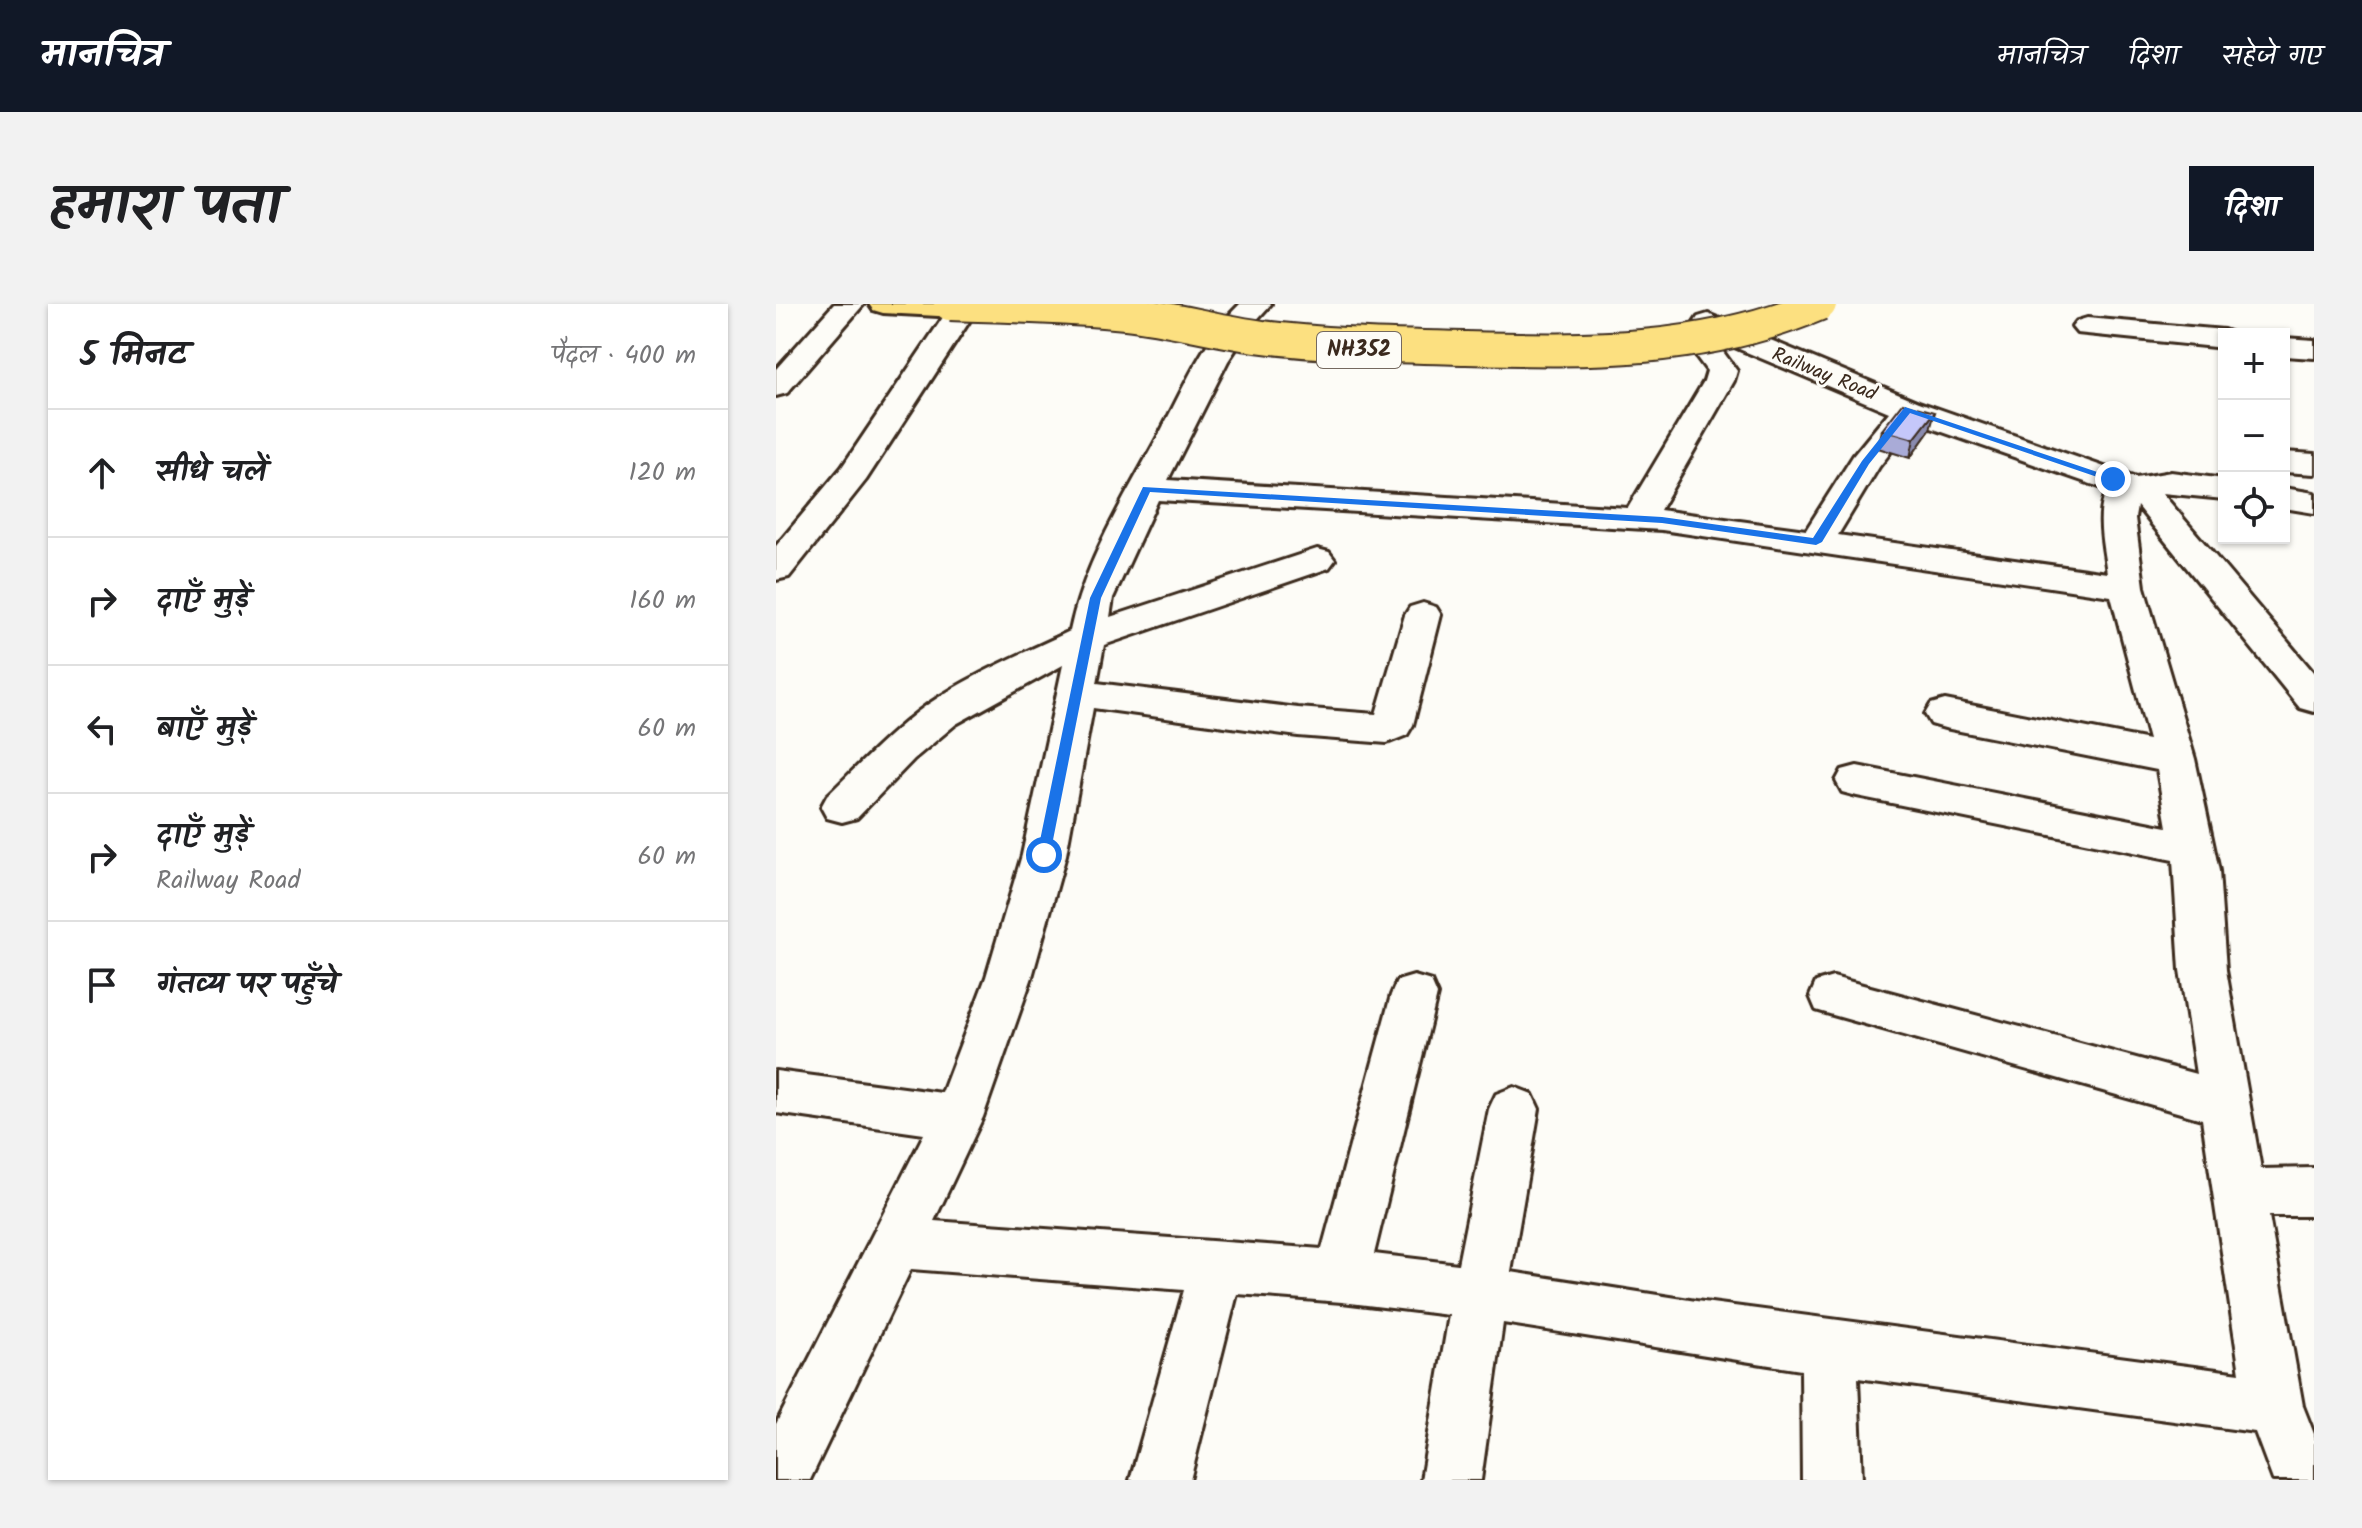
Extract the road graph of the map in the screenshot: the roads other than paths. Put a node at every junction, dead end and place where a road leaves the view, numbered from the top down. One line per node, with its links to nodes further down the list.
1 (850, 304): 15 (street)
2 (883, 304): 7 (main road, NH352)
3 (1110, 304): 9 (main road, NH352)
4 (1791, 304): 10 (main road, NH352)
5 (1820, 304): 7 (main road, bridge)
6 (1830, 304): 10 (main road, NH352)
7 (957, 306): 9 (main road, NH352); 26 (street)
8 (2086, 315): 11 (street); 14 (street)
9 (1242, 320): 10 (main road, NH352); 21 (street)
10 (1712, 333): 16 (street, Railway Road); 25 (street)
11 (2218, 338)
12 (2290, 347): 13 (street)
13 (2314, 349)
14 (2089, 360)
15 (776, 387)
16 (1908, 409): 19 (street, Railway Road); 27 (street)
17 (2290, 462): 18 (street)
18 (2314, 464)
19 (2134, 488): 20 (street); 30 (street); 34 (street, Railway Road)
20 (2218, 488)
21 (1146, 489): 25 (street); 32 (street)
22 (2290, 499): 23 (street)
23 (2314, 503)
24 (776, 517): 26 (street)
25 (1638, 519): 27 (street)
26 (818, 521): 29 (street)
27 (1816, 542): 30 (street)
28 (1317, 560): 32 (street)
29 (776, 569)
30 (2126, 587): 36 (street)
31 (1423, 615): 33 (street)
32 (1087, 638): 33 (street); 38 (street)
33 (1076, 693): 45 (street)
34 (2314, 699)
35 (1945, 714): 36 (street)
36 (2175, 759): 39 (street)
37 (1857, 781): 39 (street)
38 (842, 807)
39 (2192, 848): 43 (street)
40 (1414, 995): 50 (street)
41 (1833, 996): 43 (street)
42 (776, 1092): 45 (street)
43 (2225, 1104): 47 (street)
44 (1514, 1109): 51 (street)
45 (958, 1117): 48 (street)
46 (2314, 1192): 47 (street)
47 (2239, 1193): 53 (street)
48 (895, 1243): 49 (street); 55 (street)
49 (1217, 1267): 50 (street); 56 (street)
50 (1342, 1276): 51 (street)
51 (1480, 1293): 52 (street); 57 (street)
52 (1829, 1346): 53 (street); 58 (street)
53 (2274, 1406): 54 (street)
54 (2306, 1478)
55 (779, 1480)
56 (1160, 1480)
57 (1451, 1480)
58 (1832, 1480)

